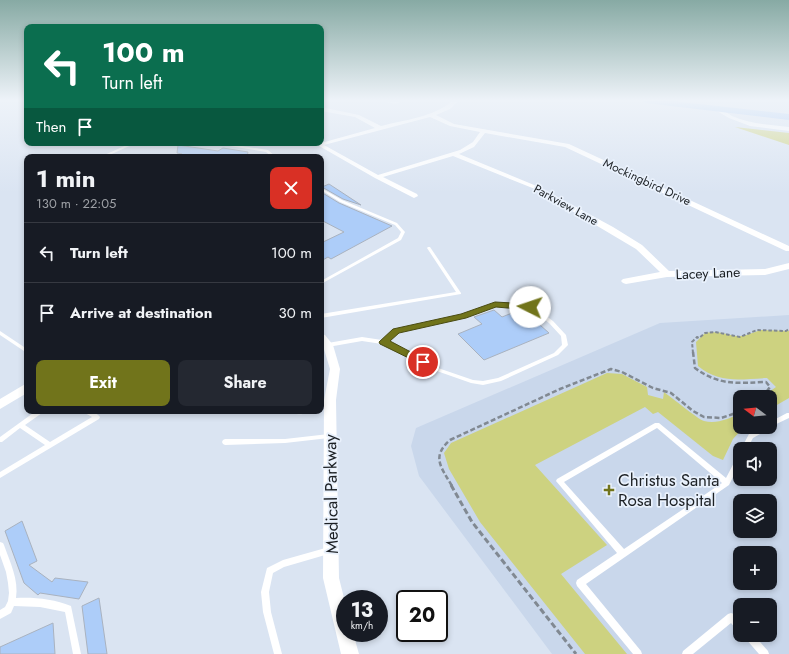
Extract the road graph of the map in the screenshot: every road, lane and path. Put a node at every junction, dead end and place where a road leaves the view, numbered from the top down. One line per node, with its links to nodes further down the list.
1 (483, 131): 10 (street)
2 (371, 132): 4 (street)
3 (486, 132): 15 (street, Mockingbird Drive)
4 (324, 143)
5 (127, 146): 8 (lane)
6 (236, 146): 9 (lane)
7 (322, 146): 11 (street)
8 (109, 154)
9 (270, 154)
10 (454, 154): 11 (street); 17 (street, Parkview Lane)
11 (376, 177): 13 (street)
12 (324, 191): 18 (lane)
13 (414, 196)
14 (429, 248): 20 (lane)
15 (789, 248)
16 (789, 266): 17 (street, Lacey Lane)
17 (667, 274): 19 (street, Lacey Lane)
18 (324, 281)
19 (626, 281)
20 (324, 316)
21 (789, 329): 27 (path)
22 (0, 333): 25 (lane)
23 (324, 341): 24 (lane); 29 (street, Medical Parkway)
24 (383, 342): 24 (lane)
25 (24, 349)
26 (24, 389): 28 (street)
27 (768, 390)
28 (0, 405)
29 (326, 409): 37 (street, Medical Parkway)
30 (733, 413): 55 (path)
31 (36, 414): 35 (lane)
32 (92, 414): 41 (lane)
33 (789, 415): 34 (lane)
34 (777, 421)
35 (20, 425): 38 (lane); 41 (lane)
36 (754, 434): 40 (lane)
37 (330, 436): 39 (lane); 46 (street, Medical Parkway)
38 (0, 440)
39 (225, 442)
40 (747, 442)
41 (50, 445): 43 (lane)
42 (733, 471): 44 (lane)
43 (0, 475)
44 (727, 483): 47 (lane); 47 (lane)
45 (0, 545): 48 (lane)
46 (332, 550): 53 (lane); 54 (street, Medical Parkway)
47 (623, 554): 56 (lane)
48 (12, 602): 49 (lane); 52 (lane)
49 (0, 615)
50 (733, 619): 57 (lane)
51 (754, 642): 58 (lane)
52 (77, 654)
53 (277, 654)
54 (350, 654)
55 (576, 654)
56 (638, 654)
57 (686, 654)
58 (765, 654)

